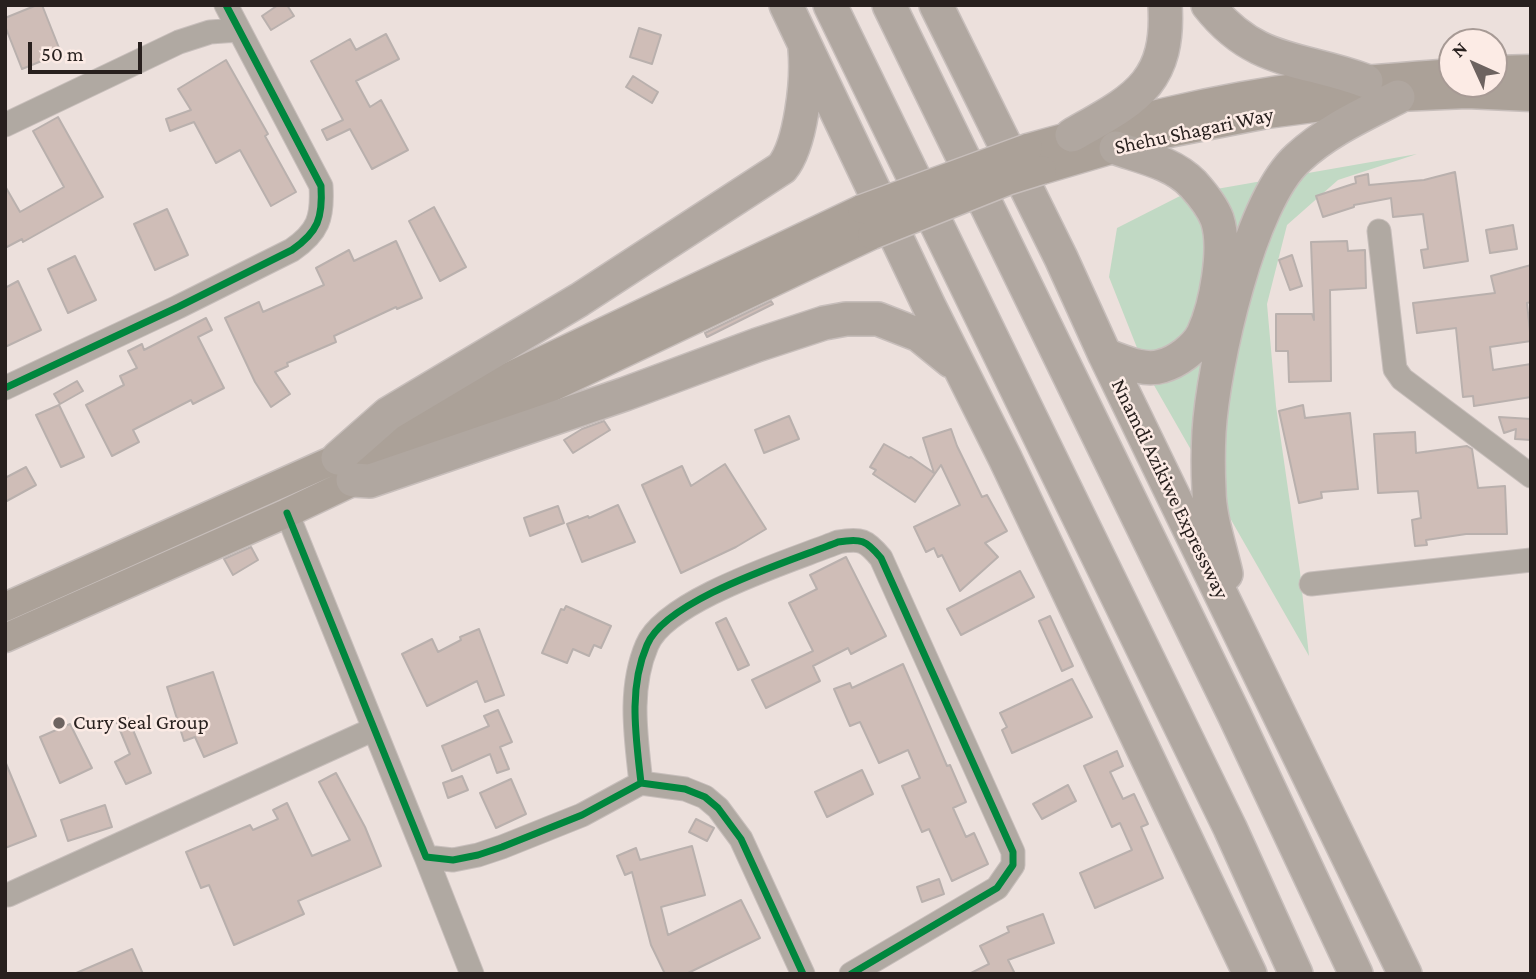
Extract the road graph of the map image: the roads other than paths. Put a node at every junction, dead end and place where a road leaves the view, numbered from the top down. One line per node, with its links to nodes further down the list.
1 (226, 5): 9 (street)
2 (786, 5): 10 (highway)
3 (830, 5): 39 (highway)
4 (890, 5): 45 (highway, Nnamdi Azikiwe Expressway)
5 (936, 5): 13 (highway, Nnamdi Azikiwe Expressway)
6 (967, 5): 13 (highway)
7 (1165, 5): 19 (highway)
8 (1208, 5): 15 (highway)
9 (238, 30): 18 (street); 25 (street)
10 (805, 43): 24 (highway); 26 (highway)
11 (1531, 69): 12 (main road)
12 (1508, 70)
13 (970, 73): 23 (highway, Nnamdi Azikiwe Expressway)
14 (1438, 74): 15 (main road, Shehu Shagari Way)
15 (1366, 81): 19 (main road, Shehu Shagari Way)
16 (1398, 97): 17 (main road, Shehu Shagari Way); 20 (main road, Shehu Shagari Way); 32 (highway)
17 (1531, 97)
18 (5, 125)
19 (1072, 135): 21 (main road, Shehu Shagari Way)
20 (1116, 148): 21 (main road, Shehu Shagari Way); 23 (highway)
21 (1035, 159): 26 (main road, Shehu Shagari Way, bridge)
22 (1378, 231): 27 (street)
23 (1105, 355): 32 (highway, Nnamdi Azikiwe Expressway)
24 (957, 362): 26 (highway); 36 (highway)
25 (5, 387)
26 (345, 469): 28 (main road); 31 (main road)
27 (1531, 476)
28 (287, 513): 33 (main road); 34 (street)
29 (1531, 560): 30 (street)
30 (1311, 584)
31 (5, 607)
32 (1237, 627): 46 (highway, Nnamdi Azikiwe Expressway)
33 (5, 638)
34 (374, 729): 37 (street); 38 (street)
35 (641, 783): 37 (street); 41 (street); 42 (street)
36 (1191, 851): 39 (highway); 43 (highway)
37 (426, 857): 40 (street)
38 (8, 895)
39 (1274, 924): 44 (highway)
40 (472, 974)
41 (803, 974)
42 (851, 974)
43 (1250, 974)
44 (1296, 974)
45 (1356, 974)
46 (1405, 974)

